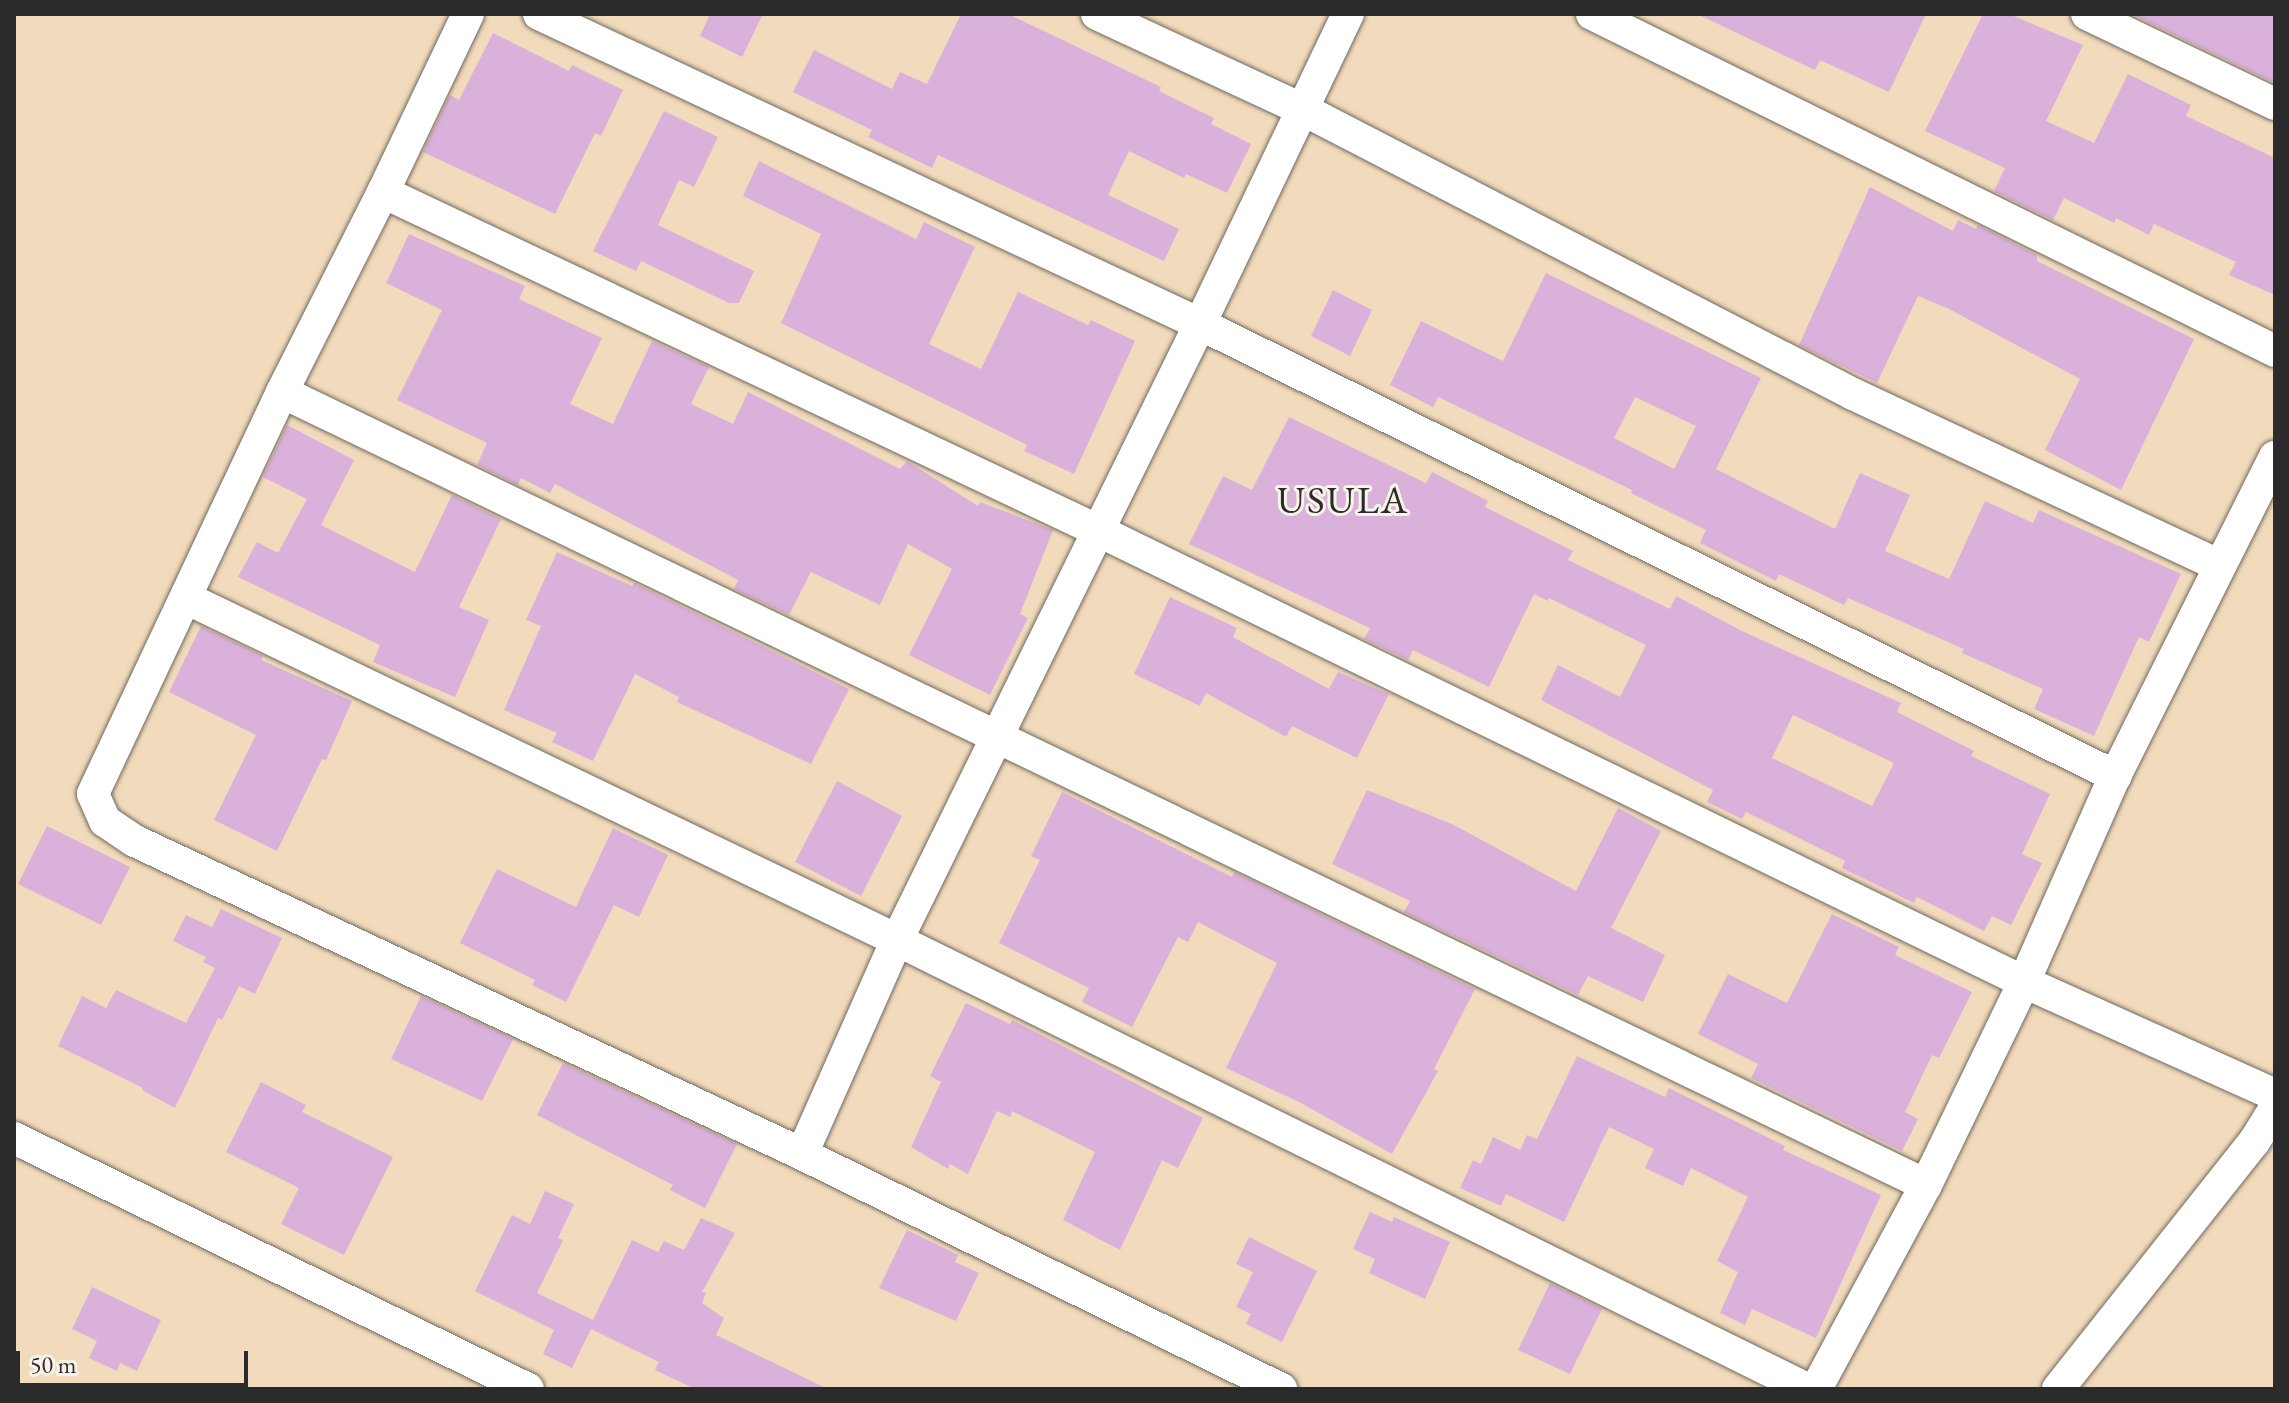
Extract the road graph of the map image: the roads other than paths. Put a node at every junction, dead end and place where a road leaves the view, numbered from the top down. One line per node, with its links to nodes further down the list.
1 (468, 14): 9 (street)
2 (539, 14): 10 (street)
3 (1097, 14): 8 (street)
4 (1348, 14): 8 (street)
5 (1592, 14): 11 (street)
6 (2087, 14): 7 (street)
7 (2275, 104)
8 (1302, 109): 10 (street); 15 (street)
9 (383, 192): 12 (street); 14 (street)
10 (1200, 324): 14 (street); 18 (street)
11 (2275, 351)
12 (282, 392): 16 (street); 17 (street)
13 (2275, 457): 15 (street)
14 (1099, 531): 17 (street); 20 (street)
15 (2220, 566): 18 (street)
16 (186, 598): 19 (street); 25 (street)
17 (997, 734): 19 (street); 26 (street)
18 (2115, 776): 20 (street)
19 (897, 940): 25 (street); 29 (street)
20 (2024, 982): 21 (street); 26 (street)
21 (2275, 1095)
22 (2275, 1108): 24 (street)
23 (14, 1138): 27 (street)
24 (2264, 1147): 31 (street)
25 (802, 1154): 28 (street)
26 (1926, 1185): 30 (street)
27 (528, 1389)
28 (1281, 1389)
29 (1807, 1389)
30 (1816, 1389)
31 (2058, 1389)

